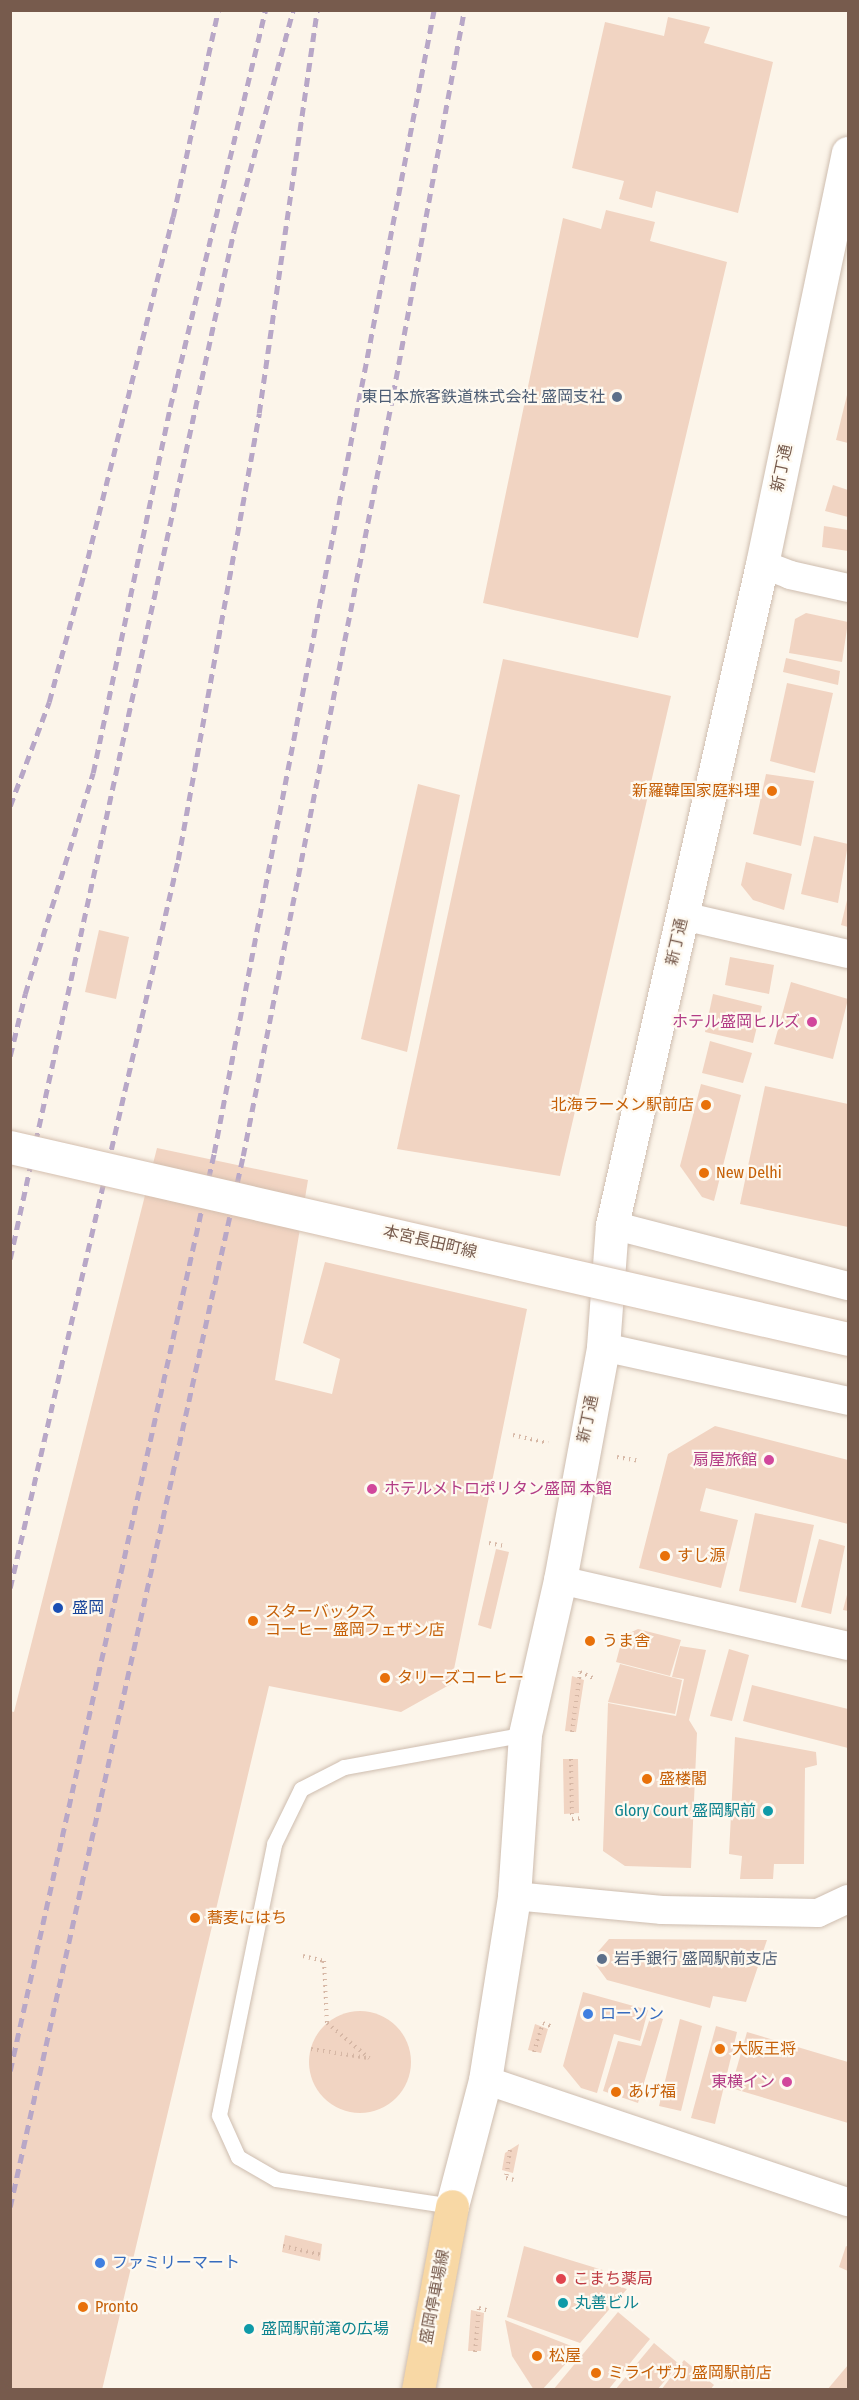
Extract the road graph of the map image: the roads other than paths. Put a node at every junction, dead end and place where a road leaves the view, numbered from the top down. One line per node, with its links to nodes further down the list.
1 (849, 153): 2 (street, 新丁通)
2 (844, 195): 3 (street, 新丁通)
3 (762, 564): 4 (street); 5 (street, 新丁通)
4 (849, 588)
5 (683, 916): 6 (street); 8 (street, 新丁通)
6 (849, 954)
7 (10, 1147): 10 (street, 本宮長田町線, bridge)
8 (612, 1225): 9 (street); 11 (street, 新丁通)
9 (849, 1286)
10 (849, 1339)
11 (603, 1347): 12 (street); 13 (street, 新丁通)
12 (849, 1401)
13 (561, 1580): 14 (street); 15 (street, 新丁通)
14 (849, 1646)
15 (525, 1734): 16 (street, 新丁通); 20 (lane)
16 (514, 1896): 17 (street); 18 (street, 新丁通)
17 (849, 1899)
18 (485, 2080): 19 (street); 20 (street, 新丁通)
19 (849, 2202)
20 (452, 2206): 21 (main road, 盛岡停車場線)
21 (418, 2389)

